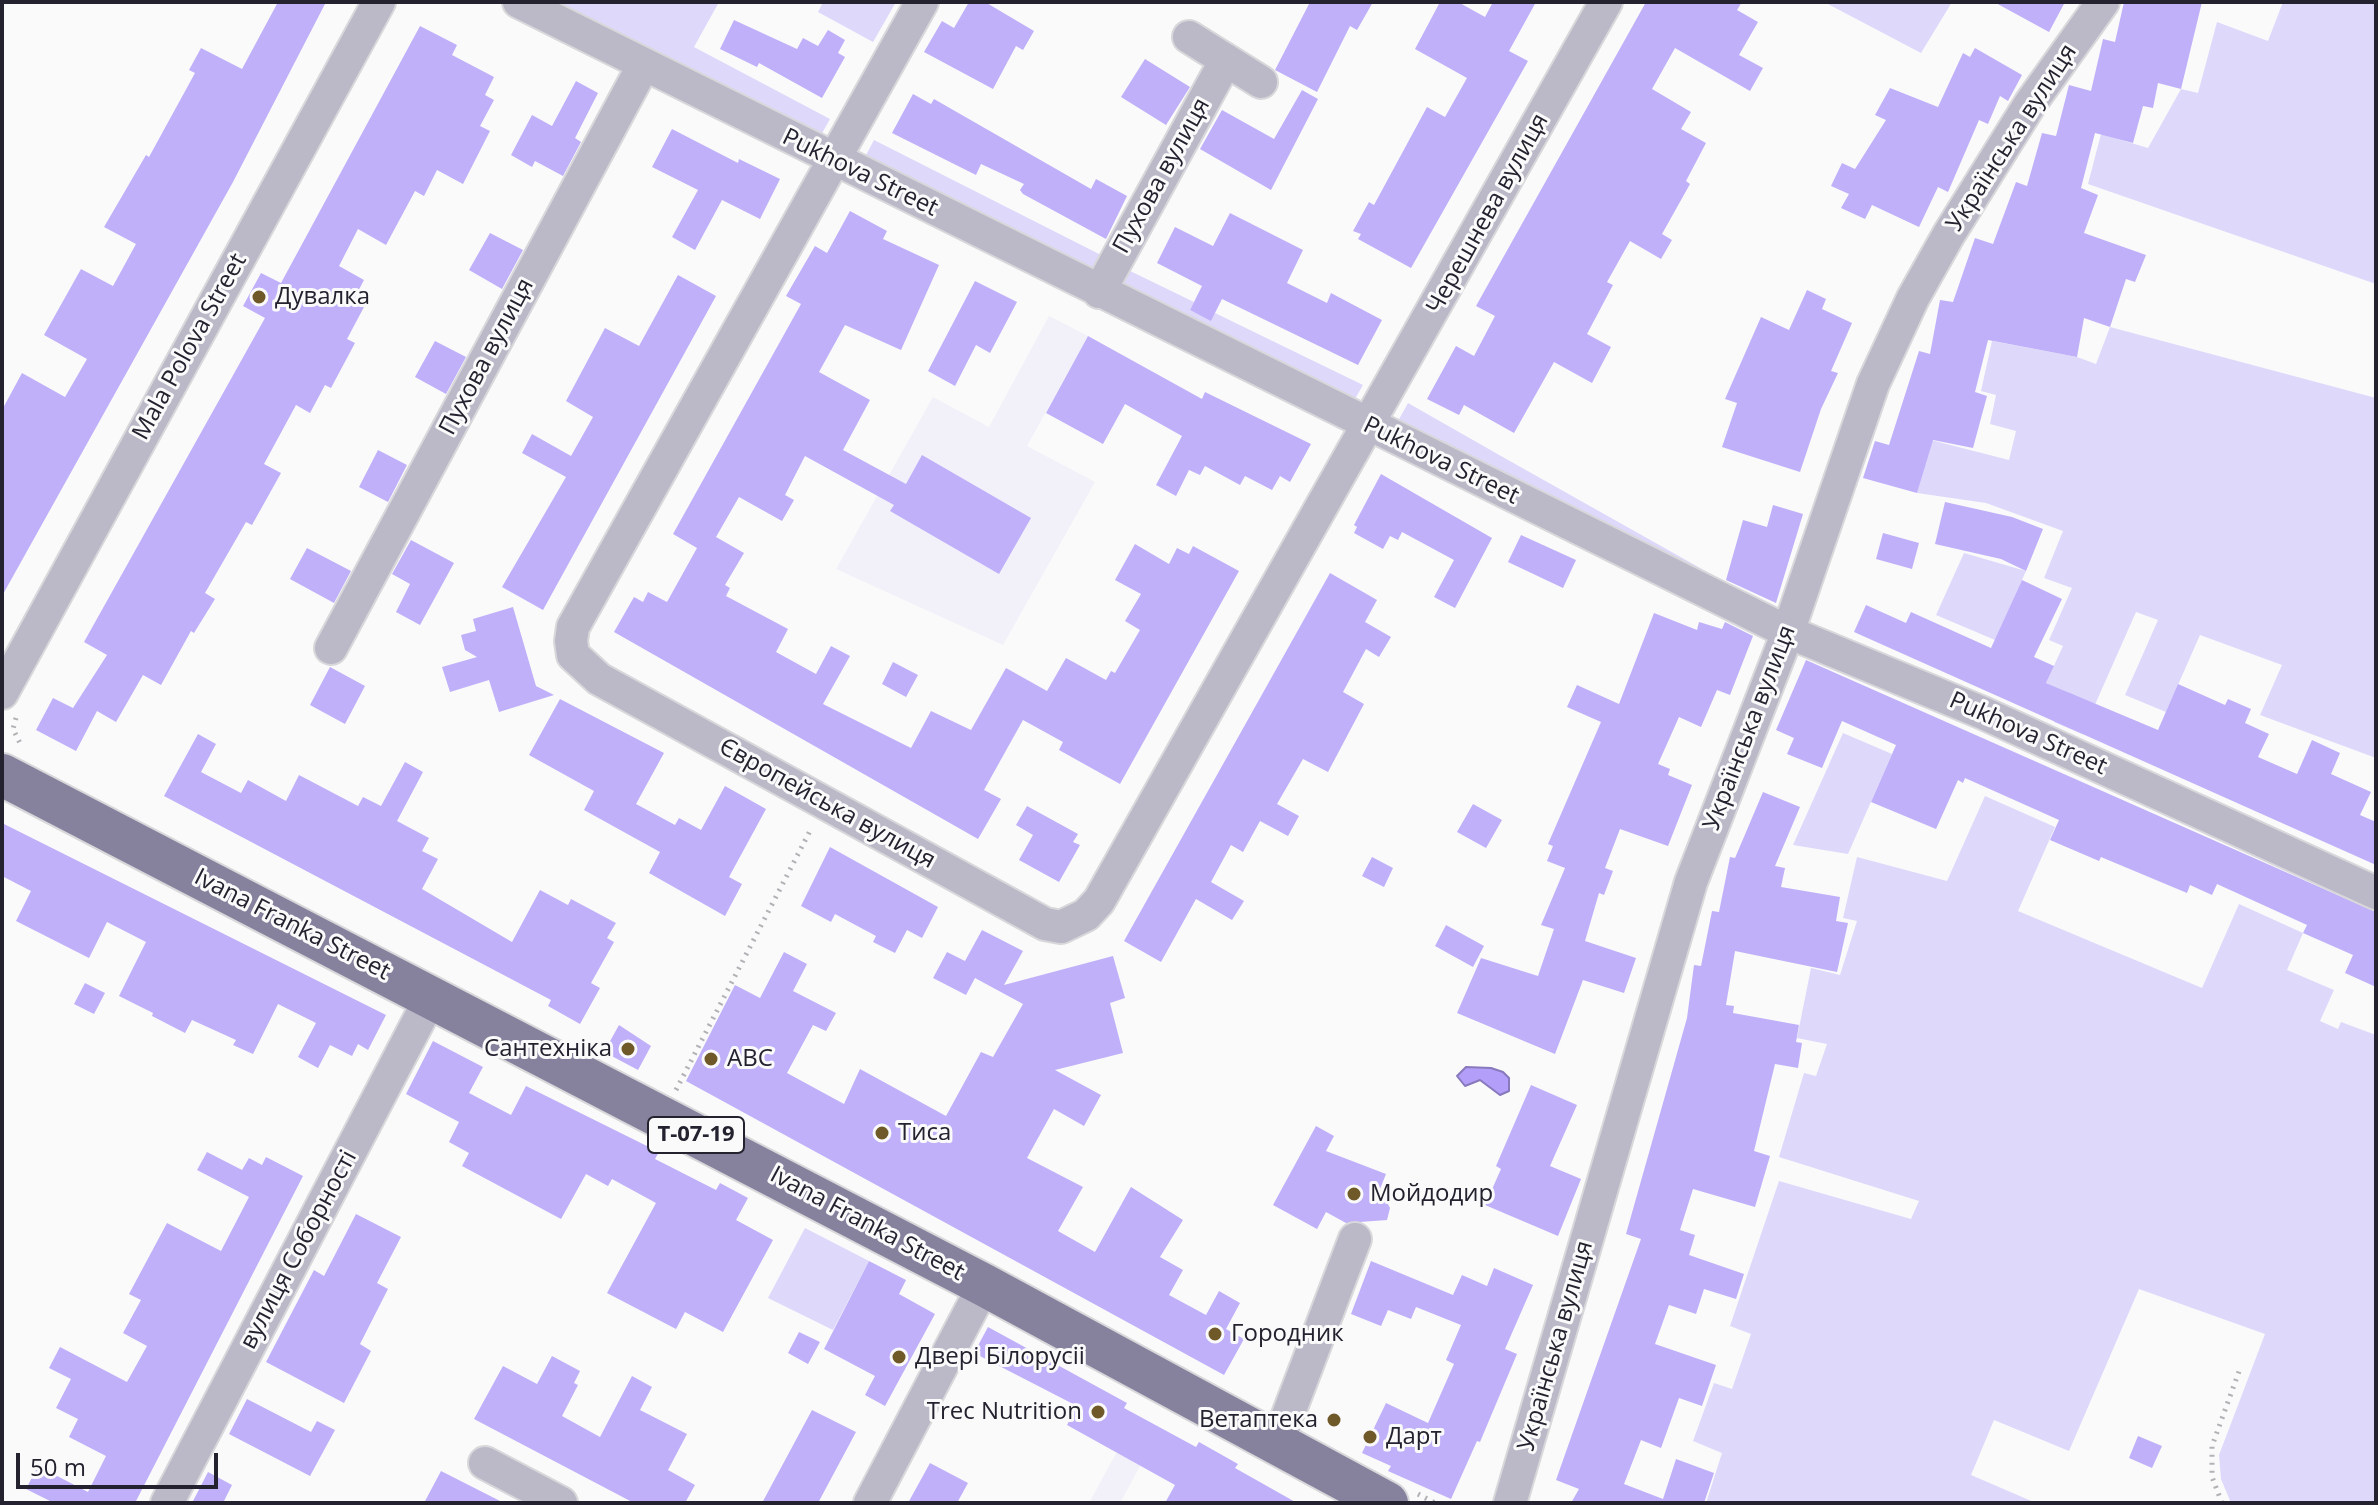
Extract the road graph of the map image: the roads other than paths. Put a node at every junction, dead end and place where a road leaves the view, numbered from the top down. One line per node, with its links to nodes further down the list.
1 (379, 2): 15 (street, Mala Polova Street)
2 (519, 2): 8 (street, Pukhova Street)
3 (922, 2): 10 (street)
4 (1606, 2): 12 (street, Черешнева вулиця)
5 (2103, 2): 13 (street, Українська вулиця)
6 (1189, 37): 7 (street)
7 (1226, 60): 9 (street); 11 (street, Пухова вулиця)
8 (643, 66): 10 (street, Pukhova Street); 14 (street, Пухова вулиця)
9 (1261, 82)
10 (834, 160): 11 (street, Pukhova Street); 12 (street, Європейська вулиця)
11 (1099, 292): 12 (street, Pukhova Street)
12 (1370, 426): 13 (street, Pukhova Street)
13 (1788, 632): 17 (street, Pukhova Street); 27 (street, Українська вулиця)
14 (331, 648)
15 (12, 700)
16 (12, 762): 18 (main road, Ivana Franka Street / Т-07-19)
17 (2376, 893)
18 (431, 997): 20 (main road, Ivana Franka Street / Т-07-19); 24 (street, вулиця Соборності)
19 (1355, 1239): 21 (street)
20 (984, 1285): 21 (main road, Ivana Franka Street / Т-07-19); 26 (street)
21 (1277, 1444): 23 (main road, Ivana Franka Street / Т-07-19)
22 (485, 1463): 25 (street)
23 (1397, 1496)
24 (167, 1503)
25 (561, 1503)
26 (870, 1503)
27 (1510, 1503)

